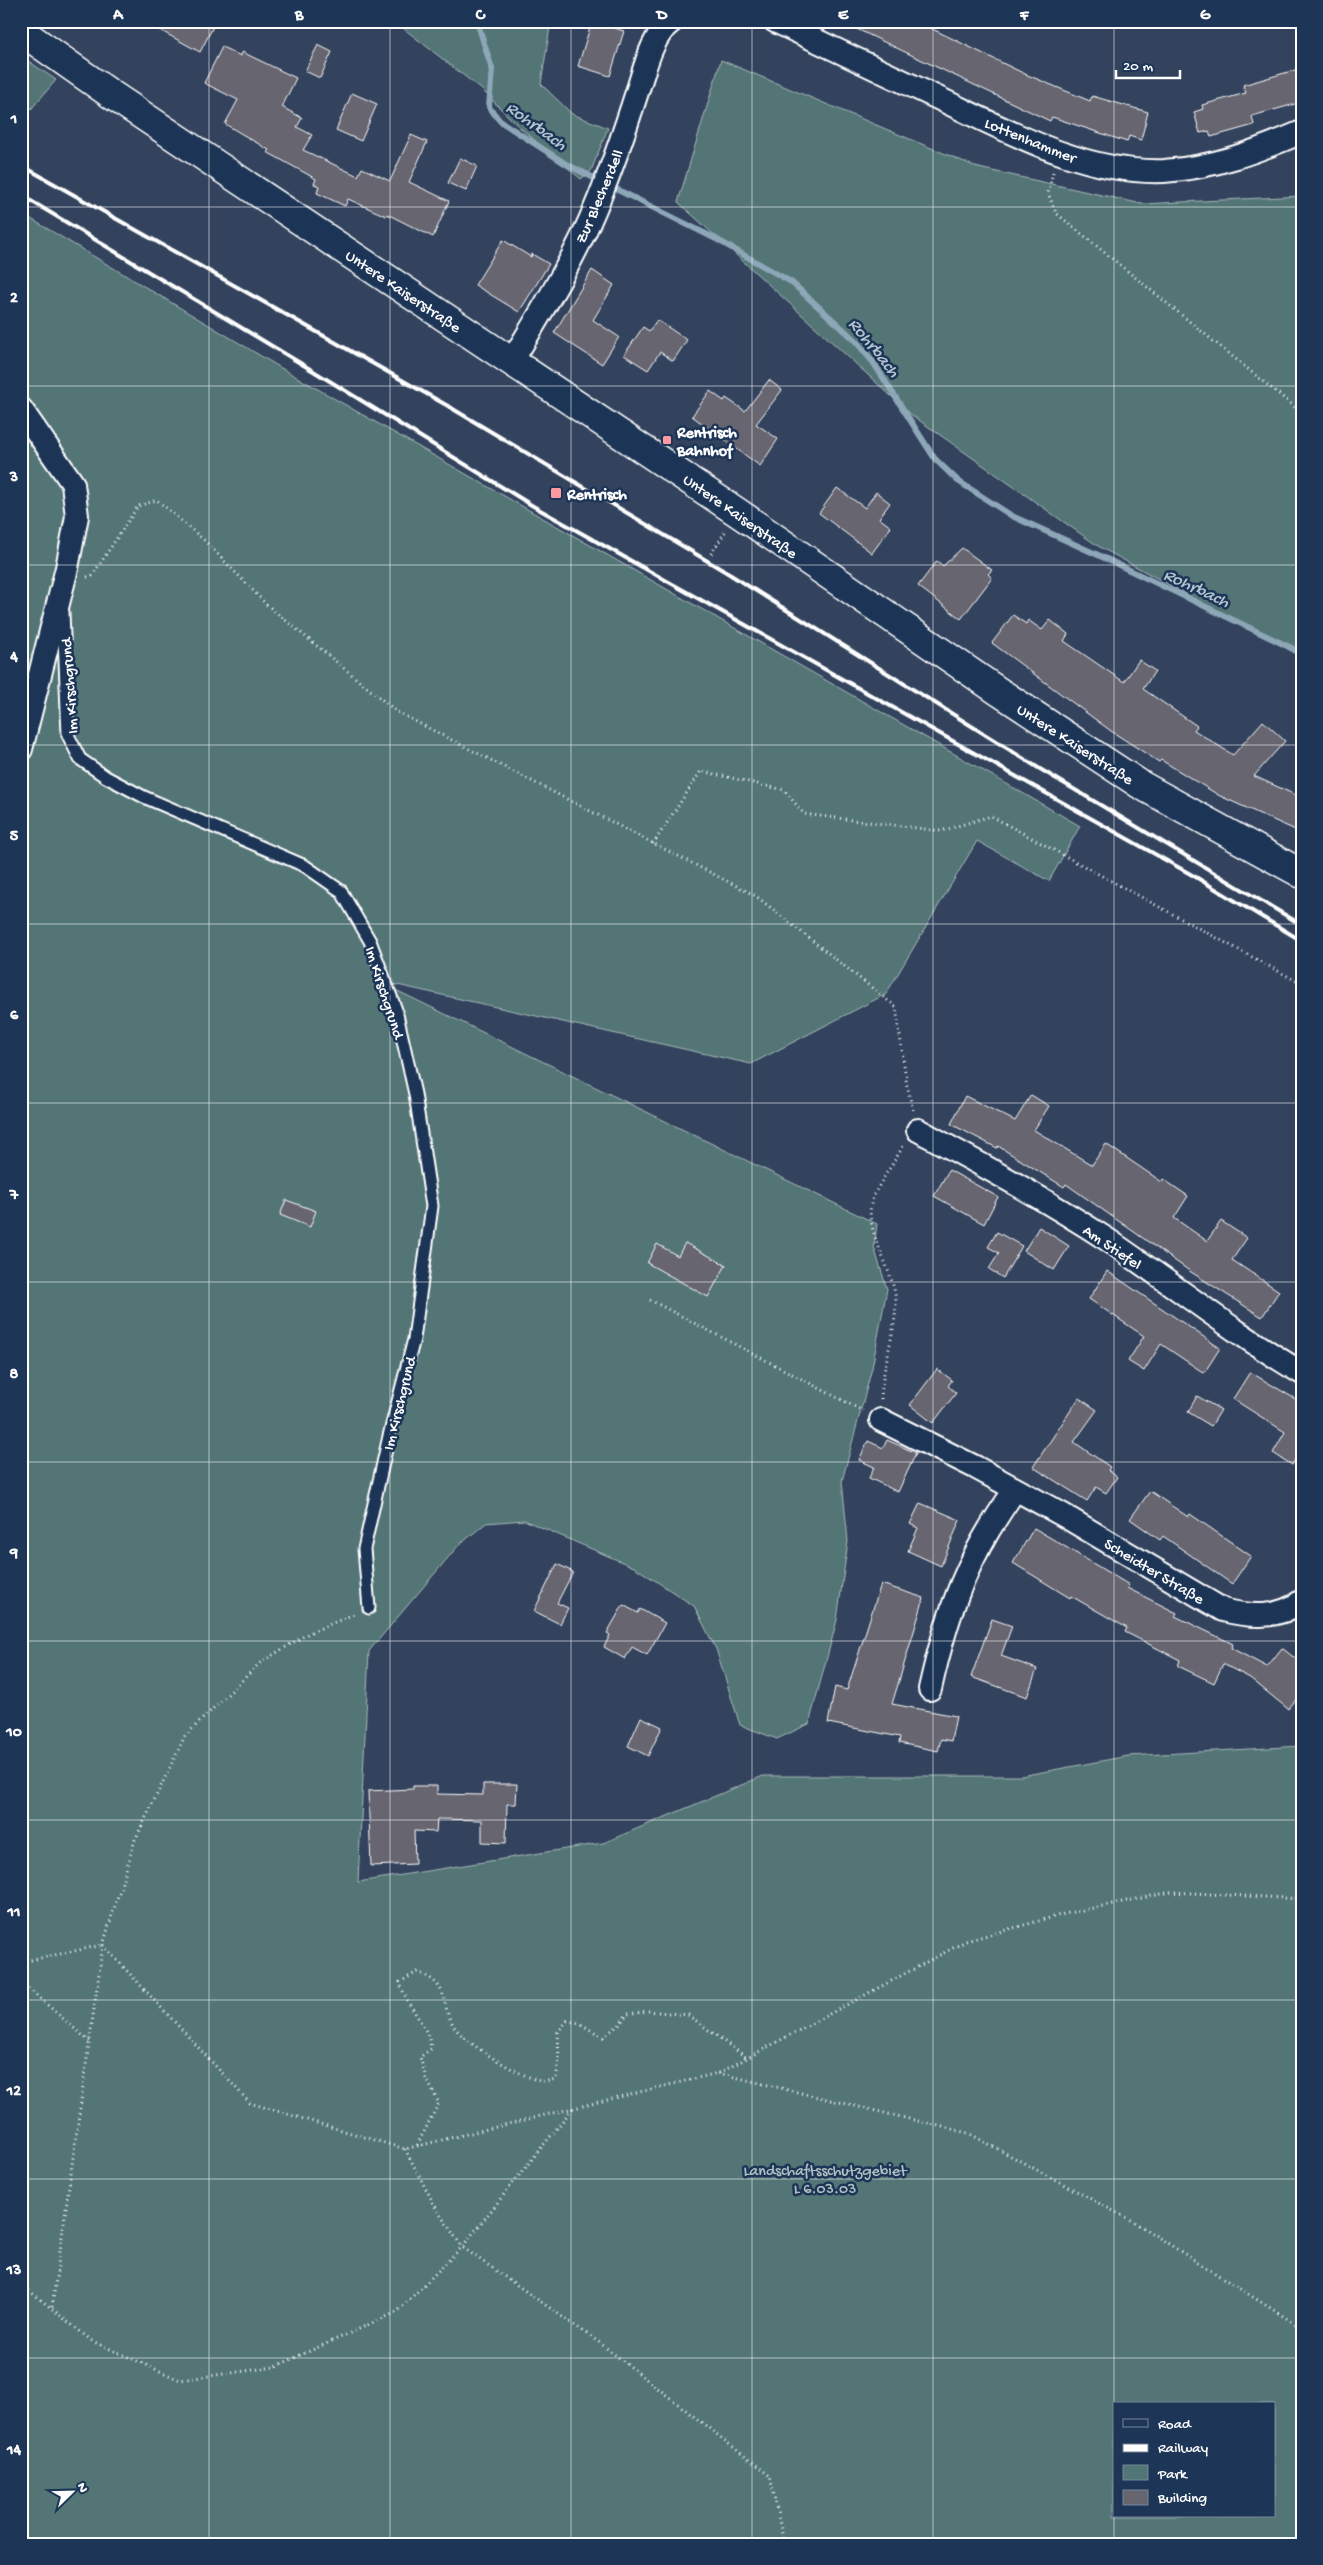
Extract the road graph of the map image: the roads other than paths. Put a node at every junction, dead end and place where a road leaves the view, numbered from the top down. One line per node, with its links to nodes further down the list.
1 (776, 21): 4 (street, Lottenhammer)
2 (669, 22): 5 (street, Zur Blecherdell)
3 (21, 31): 5 (main road, Untere Kaiserstraße)
4 (1302, 132)
5 (512, 361): 9 (main road, Untere Kaiserstraße)
6 (21, 409): 7 (street, Im Kirschgrund)
7 (66, 575): 8 (street, Im Kirschgrund); 15 (lane, Im Kirschgrund)
8 (21, 749)
9 (1302, 874)
10 (913, 1133): 11 (street, Am Stiefel)
11 (1302, 1373)
12 (881, 1420): 13 (street, Scheidter Straße)
13 (1015, 1490): 14 (street, Scheidter Straße); 16 (street)
14 (1302, 1601)
15 (369, 1608)
16 (930, 1689)

